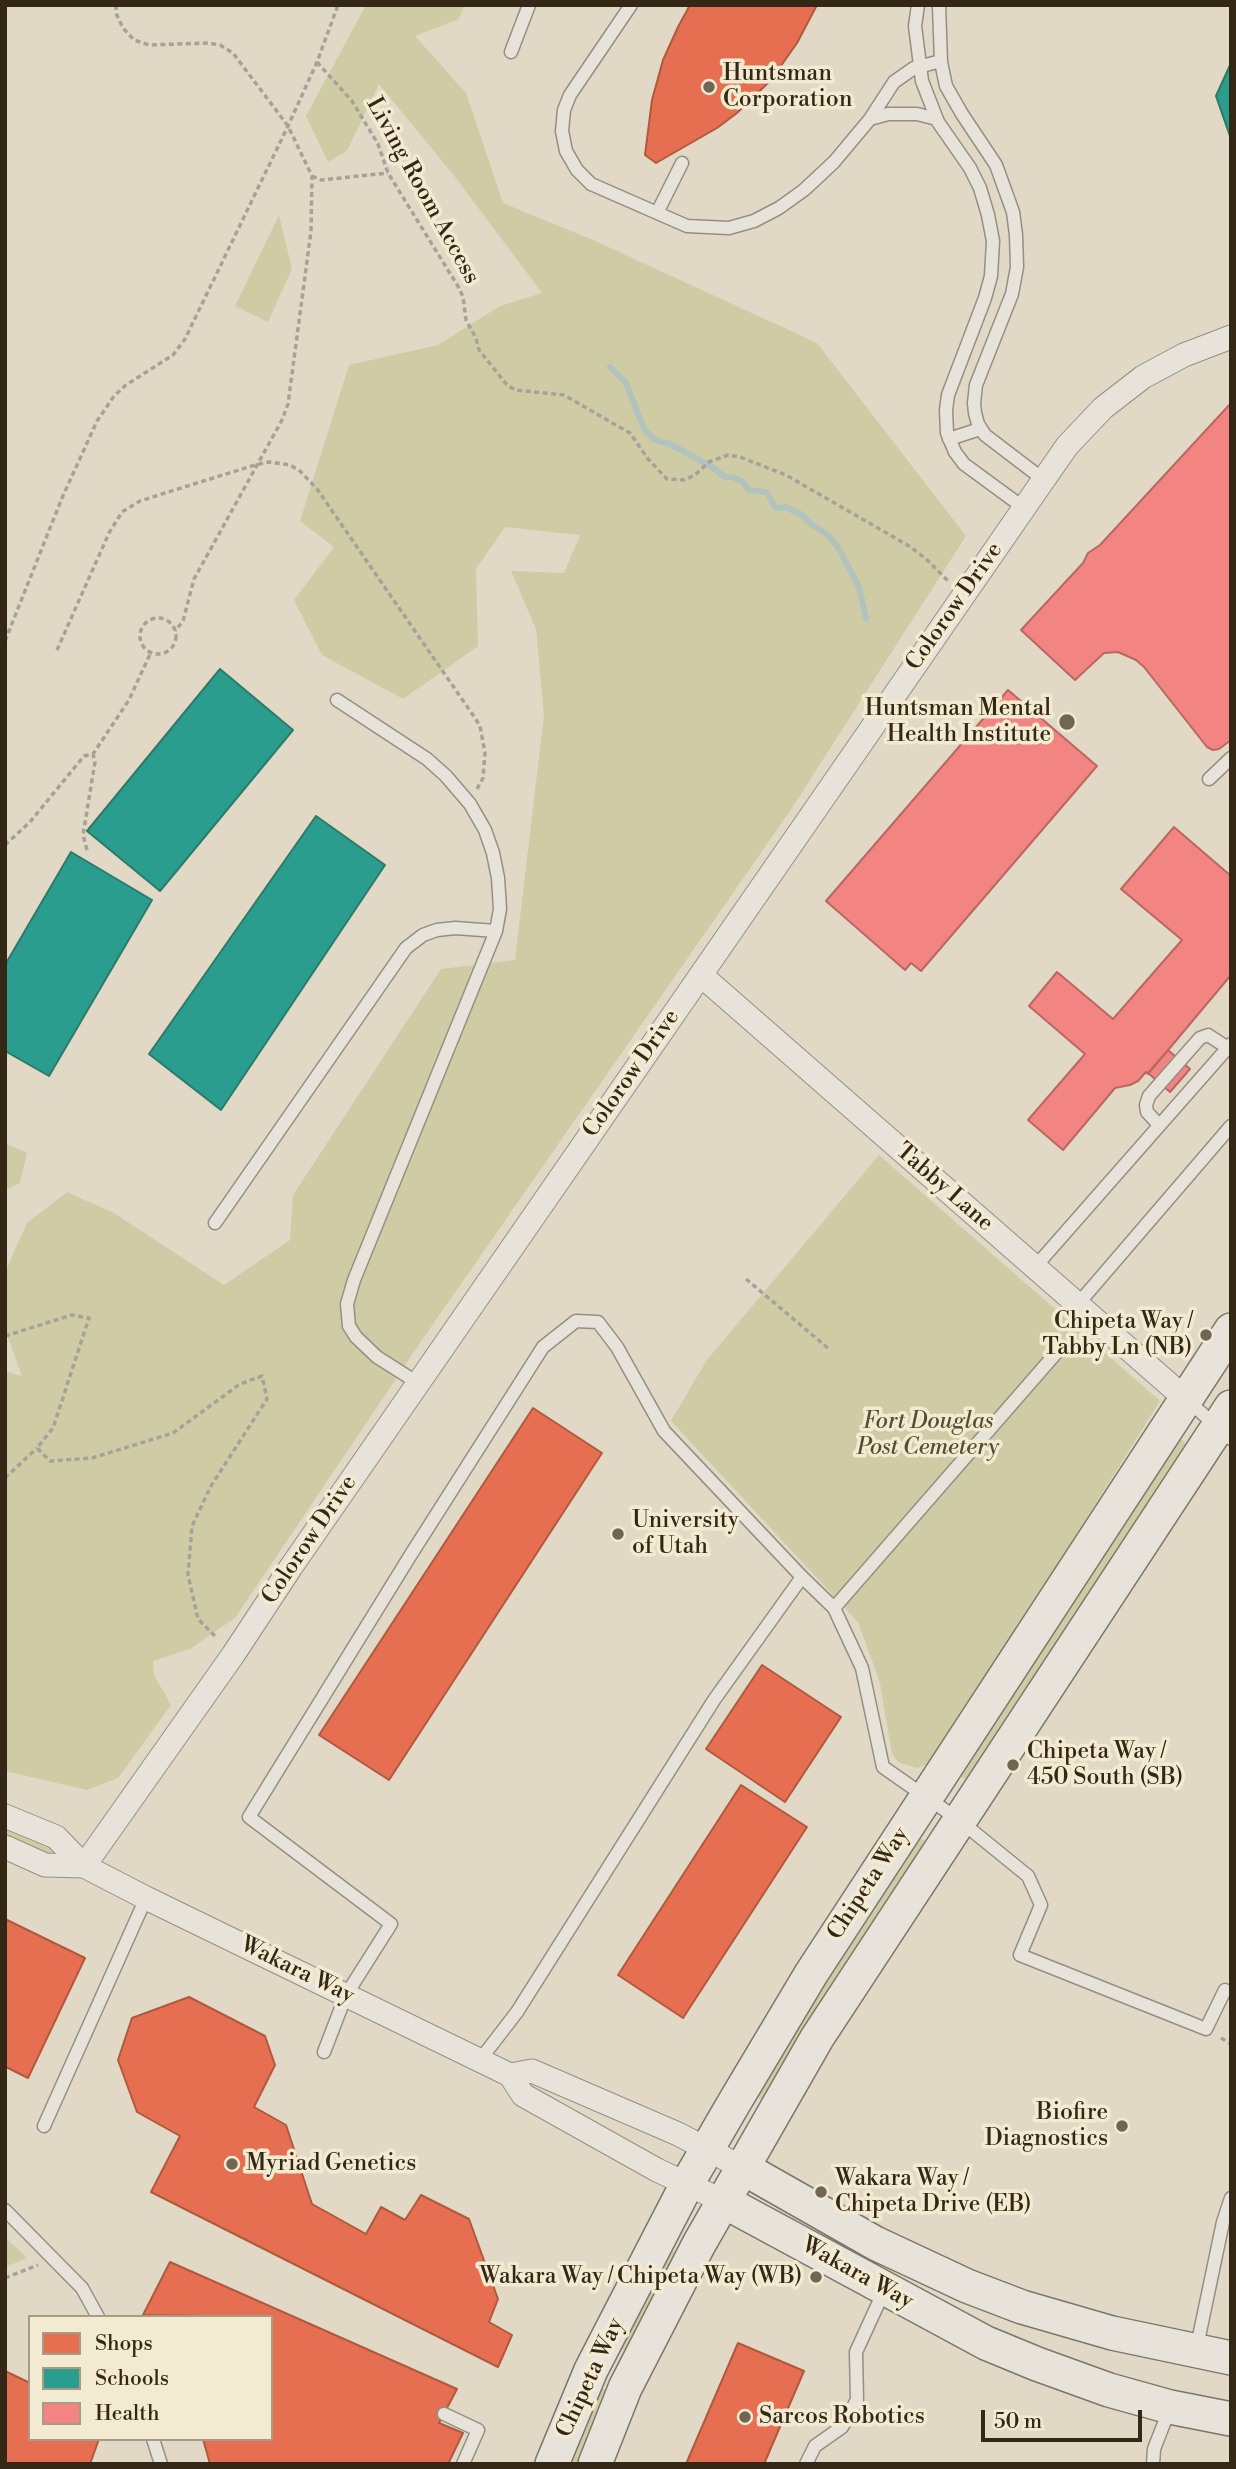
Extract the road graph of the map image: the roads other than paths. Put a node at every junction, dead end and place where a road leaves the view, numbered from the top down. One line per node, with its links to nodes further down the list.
1 (529, 5): 5 (lane)
2 (631, 5): 11 (lane)
3 (918, 5): 7 (lane)
4 (939, 5): 6 (lane)
5 (511, 52)
6 (941, 61): 7 (lane); 13 (lane)
7 (919, 66): 8 (lane); 9 (lane)
8 (870, 119): 9 (lane); 11 (lane)
9 (937, 119): 14 (lane)
10 (682, 163): 11 (lane)
11 (657, 213)
12 (1231, 337): 15 (street, Colorow Drive)
13 (980, 429): 14 (lane); 15 (lane)
14 (949, 439): 16 (lane)
15 (1044, 480): 16 (street, Colorow Drive)
16 (1024, 508): 21 (street, Colorow Drive)
17 (337, 700): 20 (lane)
18 (1231, 758): 19 (lane)
19 (1209, 779)
20 (496, 931): 25 (lane); 30 (lane)
21 (702, 975): 26 (street, Tabby Lane); 30 (street, Colorow Drive)
22 (1229, 1046): 23 (lane); 23 (lane)
23 (1160, 1125): 26 (lane)
24 (1231, 1126): 27 (lane)
25 (215, 1223)
26 (1035, 1267): 27 (street, Tabby Lane)
27 (1078, 1304): 31 (street, Tabby Lane)
28 (1231, 1330): 31 (street, Chipeta Way)
29 (1057, 1352): 34 (lane)
30 (418, 1383): 39 (street, Colorow Drive)
31 (1187, 1400): 32 (lane); 35 (street, Chipeta Way)
32 (1226, 1425): 37 (street, Chipeta Way)
33 (802, 1577): 34 (lane); 42 (lane); 44 (lane)
34 (834, 1608): 35 (lane)
35 (927, 1795): 37 (lane); 47 (street, Chipeta Way)
36 (5, 1816): 39 (street, Wakara Way)
37 (959, 1820): 41 (lane); 48 (street, Chipeta Way)
38 (5, 1847): 39 (street, Wakara Way)
39 (84, 1866): 40 (street, Wakara Way)
40 (146, 1898): 42 (street, Wakara Way); 46 (lane)
41 (1225, 1990)
42 (346, 1995): 43 (lane); 44 (street, Wakara Way)
43 (324, 2052)
44 (480, 2060): 45 (street, Wakara Way)
45 (510, 2075): 47 (street, Wakara Way); 49 (street, Wakara Way)
46 (44, 2126)
47 (709, 2149): 48 (street, Wakara Way); 49 (street, Chipeta Way)
48 (743, 2168): 51 (street, Chipeta Way); 55 (street, Wakara Way)
49 (687, 2185): 51 (street, Wakara Way); 63 (street, Chipeta Way)
50 (1231, 2197): 55 (lane)
51 (723, 2201): 53 (street, Wakara Way); 64 (street, Chipeta Way)
52 (5, 2210): 54 (lane)
53 (885, 2289): 57 (street, Wakara Way); 65 (lane)
54 (97, 2315)
55 (1195, 2351): 56 (street, Wakara Way)
56 (1231, 2358)
57 (1170, 2407): 59 (street, Wakara Way); 66 (lane)
58 (444, 2414): 62 (lane)
59 (1231, 2419)
60 (154, 2441): 61 (lane)
61 (161, 2464)
62 (463, 2464)
63 (551, 2464)
64 (595, 2464)
65 (806, 2464)
66 (1153, 2464)

